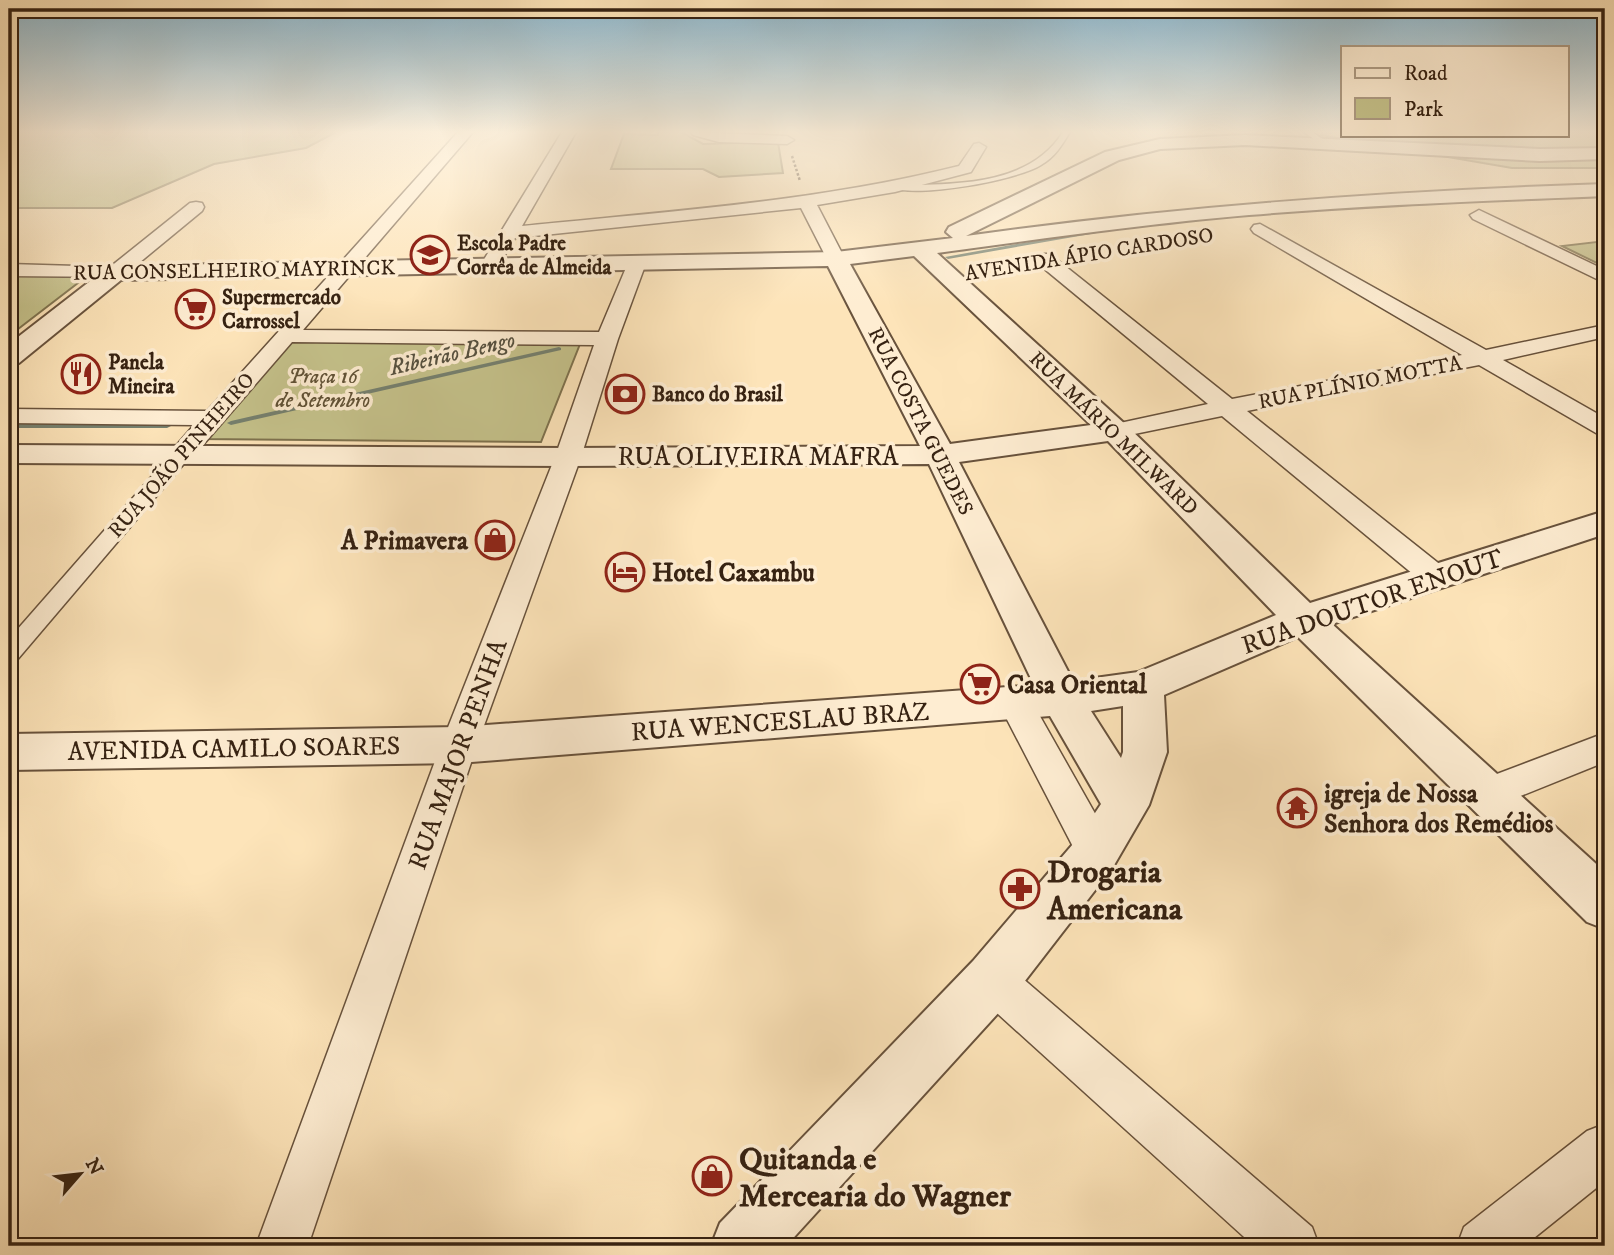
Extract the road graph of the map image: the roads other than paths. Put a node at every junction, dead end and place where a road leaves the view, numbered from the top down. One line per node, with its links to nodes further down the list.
1 (414, 191): 23 (street, RUA JOÃO PINHEIRO)
2 (533, 191): 14 (street)
3 (874, 191): 6 (street)
4 (1045, 191): 15 (street)
5 (1590, 191): 15 (street, AVENIDA ÁPIO CARDOSO)
6 (807, 202): 14 (street); 17 (street, RUA COSTA GUEDES)
7 (196, 207): 24 (street)
8 (1605, 209): 9 (street)
9 (1479, 215): 10 (street); 25 (street)
10 (1436, 218)
11 (1298, 227): 12 (street, AVENIDA ÁPIO CARDOSO)
12 (1259, 229): 13 (street, AVENIDA ÁPIO CARDOSO); 30 (street)
13 (1234, 232)
14 (507, 233): 21 (street)
15 (921, 251): 17 (street, RUA CONSELHEIRO MAYRINCK); 35 (street, RUA MÁRIO MILWARD)
16 (1068, 254): 18 (street, AVENIDA ÁPIO CARDOSO)
17 (836, 258): 19 (street, RUA CONSELHEIRO MAYRINCK); 38 (street, RUA COSTA GUEDES)
18 (1043, 258): 20 (street, AVENIDA ÁPIO CARDOSO); 31 (street)
19 (637, 263): 21 (street, RUA CONSELHEIRO MAYRINCK); 28 (street, RUA MAJOR PENHA)
20 (1016, 263)
21 (489, 266): 23 (street, RUA CONSELHEIRO MAYRINCK)
22 (9, 270): 24 (street, RUA CONSELHEIRO MAYRINCK)
23 (344, 270): 24 (street, RUA CONSELHEIRO MAYRINCK); 27 (street, RUA JOÃO PINHEIRO)
24 (115, 273): 29 (street)
25 (1605, 276)
26 (1605, 331): 30 (street, RUA PLÍNIO MOTTA)
27 (285, 336): 28 (street); 33 (street, RUA JOÃO PINHEIRO)
28 (607, 339): 39 (street, RUA MAJOR PENHA)
29 (9, 357)
30 (1485, 358): 31 (street, RUA PLÍNIO MOTTA); 34 (street)
31 (1229, 406): 35 (street, RUA PLÍNIO MOTTA); 41 (street)
32 (9, 416): 33 (street)
33 (213, 418): 37 (street, RUA JOÃO PINHEIRO)
34 (1605, 428)
35 (1115, 431): 38 (street, RUA OLIVEIRA MAFRA); 42 (street, RUA MÁRIO MILWARD)
36 (9, 454): 37 (street, RUA OLIVEIRA MAFRA)
37 (181, 455): 39 (street, RUA OLIVEIRA MAFRA); 43 (street, RUA JOÃO PINHEIRO)
38 (940, 455): 39 (street, RUA OLIVEIRA MAFRA); 45 (street, RUA COSTA GUEDES)
39 (568, 457): 47 (street, RUA MAJOR PENHA)
40 (1605, 522): 41 (street, RUA DOUTOR ENOUT)
41 (1436, 577): 42 (street, RUA DOUTOR ENOUT)
42 (1303, 619): 44 (street, RUA DOUTOR ENOUT); 50 (street, RUA MÁRIO MILWARD)
43 (9, 654)
44 (1143, 687): 45 (street, RUA WENCESLAU BRAZ); 51 (street)
45 (1061, 699): 46 (street, RUA WENCESLAU BRAZ); 51 (street, RUA COSTA GUEDES)
46 (1016, 704): 47 (street, RUA WENCESLAU BRAZ); 52 (street)
47 (459, 745): 49 (street, AVENIDA CAMILO SOARES); 56 (street, RUA MAJOR PENHA)
48 (1605, 747): 50 (street)
49 (9, 752)
50 (1486, 794): 53 (street, RUA MÁRIO MILWARD)
51 (1126, 805): 52 (street)
52 (1096, 852): 54 (street)
53 (1605, 905)
54 (992, 980): 57 (street); 58 (street)
55 (1605, 1149): 59 (street)
56 (282, 1246)
57 (743, 1246)
58 (1293, 1246)
59 (1483, 1246)

